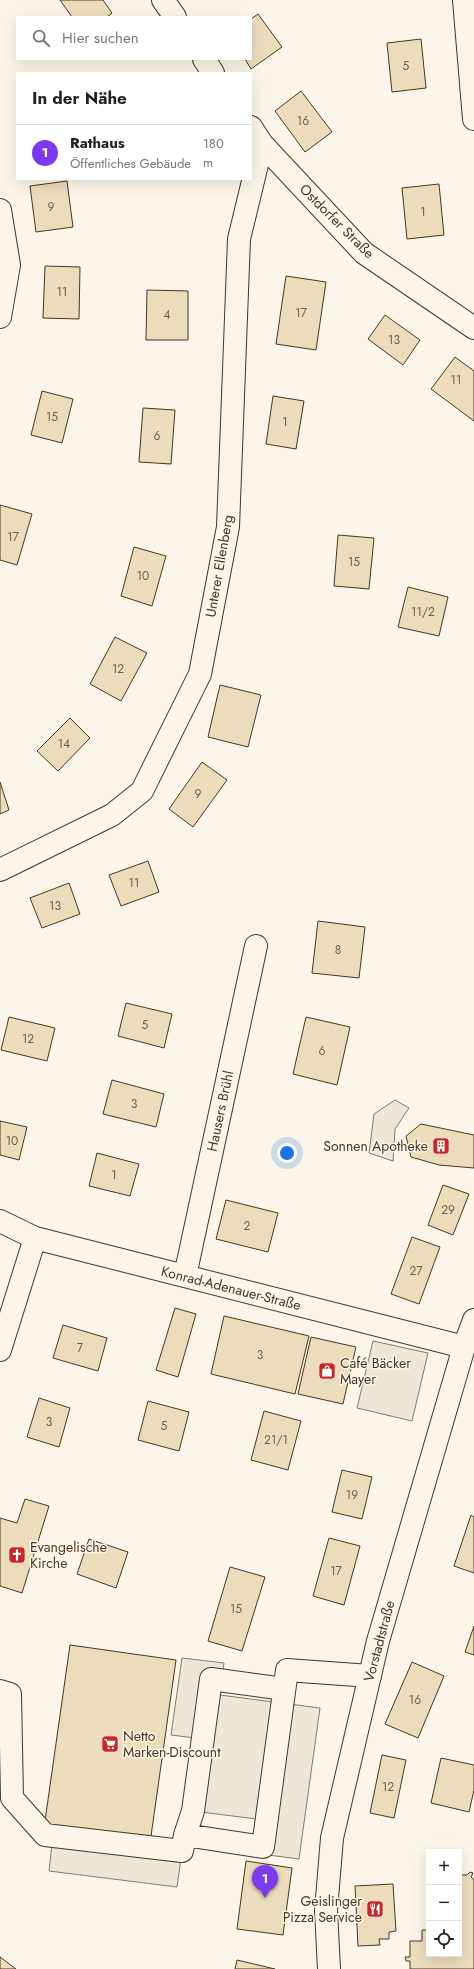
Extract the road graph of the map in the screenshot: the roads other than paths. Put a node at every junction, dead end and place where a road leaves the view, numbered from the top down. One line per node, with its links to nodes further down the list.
1 (163, 0): 3 (street)
2 (464, 0): 6 (street)
3 (174, 16)
4 (205, 60): 5 (street)
5 (213, 72)
6 (474, 120)
7 (257, 135): 8 (street, Unterer Ellenberg); 12 (street, Ostdorfer Straße)
8 (252, 164)
9 (249, 180): 13 (street, Unterer Ellenberg)
10 (0, 210): 11 (street)
11 (0, 317)
12 (474, 328)
13 (0, 870)
14 (256, 946): 17 (street, Hausers Brühl)
15 (0, 1221): 16 (street, Konrad-Adenauer-Straße)
16 (35, 1238): 17 (street, Konrad-Adenauer-Straße); 20 (street)
17 (185, 1276): 19 (street, Konrad-Adenauer-Straße)
18 (474, 1320): 19 (street, Vorstadtstraße)
19 (464, 1347): 21 (street, Vorstadtstraße)
20 (0, 1350)
21 (370, 1676): 22 (street); 25 (street, Vorstadtstraße)
22 (284, 1689): 24 (street); 24 (street)
23 (0, 1691): 24 (street)
24 (185, 1835)
25 (329, 1969)

